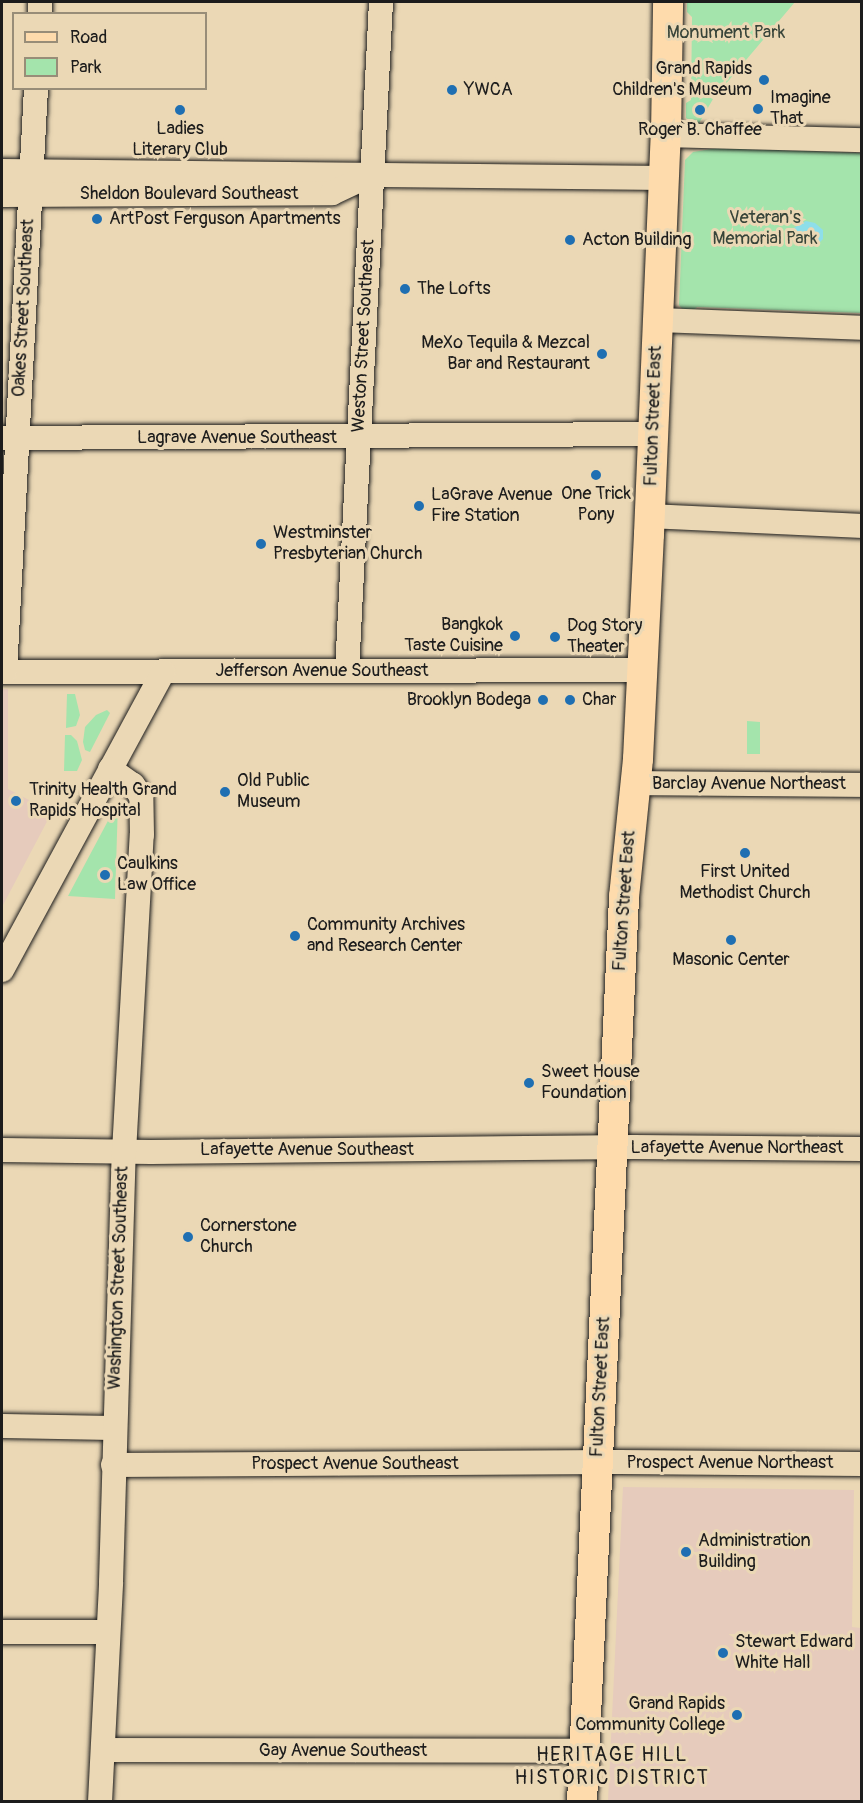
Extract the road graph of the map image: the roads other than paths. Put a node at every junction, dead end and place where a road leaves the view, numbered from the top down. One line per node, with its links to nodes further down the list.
1 (381, 2): 8 (street, Weston Street Southeast)
2 (668, 2): 4 (main road, Fulton Street East)
3 (36, 90): 7 (street, Oakes Street Southeast)
4 (666, 135): 5 (street); 9 (main road, Fulton Street East)
5 (861, 140)
6 (2, 171): 7 (street, Sheldon Boulevard Southeast)
7 (31, 171): 8 (street, Sheldon Boulevard Southeast); 11 (street, Oakes Street Southeast)
8 (372, 175): 9 (street, Sheldon Boulevard Southeast); 11 (street, Sheldon Boulevard Southeast); 16 (street, Weston Street Southeast)
9 (665, 178): 12 (main road, Fulton Street East)
10 (2, 195): 11 (street, Sheldon Boulevard Southeast)
11 (31, 195): 15 (street, Oakes Street Southeast)
12 (658, 320): 13 (street); 14 (main road, Fulton Street East)
13 (861, 328)
14 (653, 434): 16 (street, Lagrave Avenue Southeast); 17 (main road, Fulton Street East)
15 (9, 438): 16 (street, Lagrave Avenue Southeast); 21 (street, Oakes Street Southeast)
16 (358, 438): 20 (street, Weston Street Southeast)
17 (650, 516): 18 (street); 19 (main road, Fulton Street East)
18 (861, 526)
19 (642, 670): 20 (street, Jefferson Avenue Southeast); 24 (main road, Fulton Street East)
20 (346, 671): 22 (street, Jefferson Avenue Southeast)
21 (3, 672): 22 (street, Jefferson Avenue Southeast)
22 (163, 672): 23 (street)
23 (110, 769): 26 (street); 30 (street, Washington Street Southeast)
24 (636, 783): 25 (street, Barclay Avenue Northeast); 27 (main road, Fulton Street East)
25 (861, 785)
26 (2, 970)
27 (612, 1148): 28 (street, Lafayette Avenue Northeast); 30 (street, Lafayette Avenue Southeast); 33 (main road, Fulton Street East)
28 (861, 1149)
29 (2, 1150): 30 (street, Lafayette Avenue Southeast)
30 (124, 1152): 32 (street, Washington Street Southeast)
31 (2, 1426): 32 (street)
32 (114, 1428): 35 (street, Washington Street Southeast)
33 (597, 1462): 34 (street, Prospect Avenue Northeast); 35 (street, Prospect Avenue Southeast); 39 (main road, Fulton Street East)
34 (861, 1464)
35 (113, 1465): 37 (street, Washington Street Southeast)
36 (2, 1632): 37 (street)
37 (108, 1632): 38 (street, Washington Street Southeast)
38 (103, 1750): 39 (street, Gay Avenue Southeast); 40 (street, Washington Street Southeast)
39 (584, 1751): 41 (main road, Fulton Street East)
40 (100, 1802)
41 (582, 1802)

